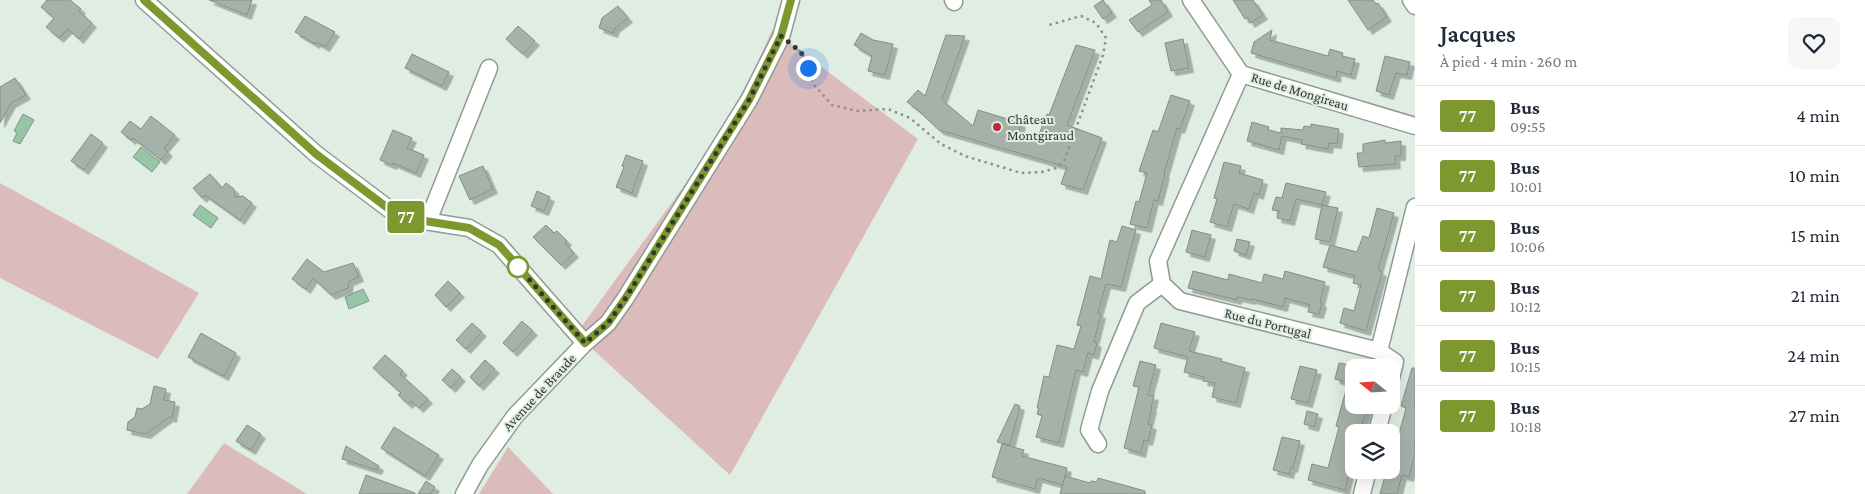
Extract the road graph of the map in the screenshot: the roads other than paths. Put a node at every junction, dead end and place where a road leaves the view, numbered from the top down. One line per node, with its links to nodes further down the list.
1 (144, 0): 10 (street)
2 (792, 0): 12 (street, Avenue de Braude)
3 (1191, 0): 7 (street, Rue de Mongireau)
4 (1412, 0): 5 (street)
5 (1415, 6)
6 (489, 68): 10 (street)
7 (1241, 74): 8 (street, Rue de Mongireau); 11 (street)
8 (1415, 126)
9 (1415, 207): 13 (street)
10 (428, 221): 12 (street)
11 (1162, 284): 13 (street, Rue du Portugal); 15 (street)
12 (585, 343): 17 (street, Avenue de Braude)
13 (1379, 351): 14 (street)
14 (1391, 359)
15 (1098, 444)
16 (1366, 479): 18 (street)
17 (464, 494)
18 (1362, 494)

